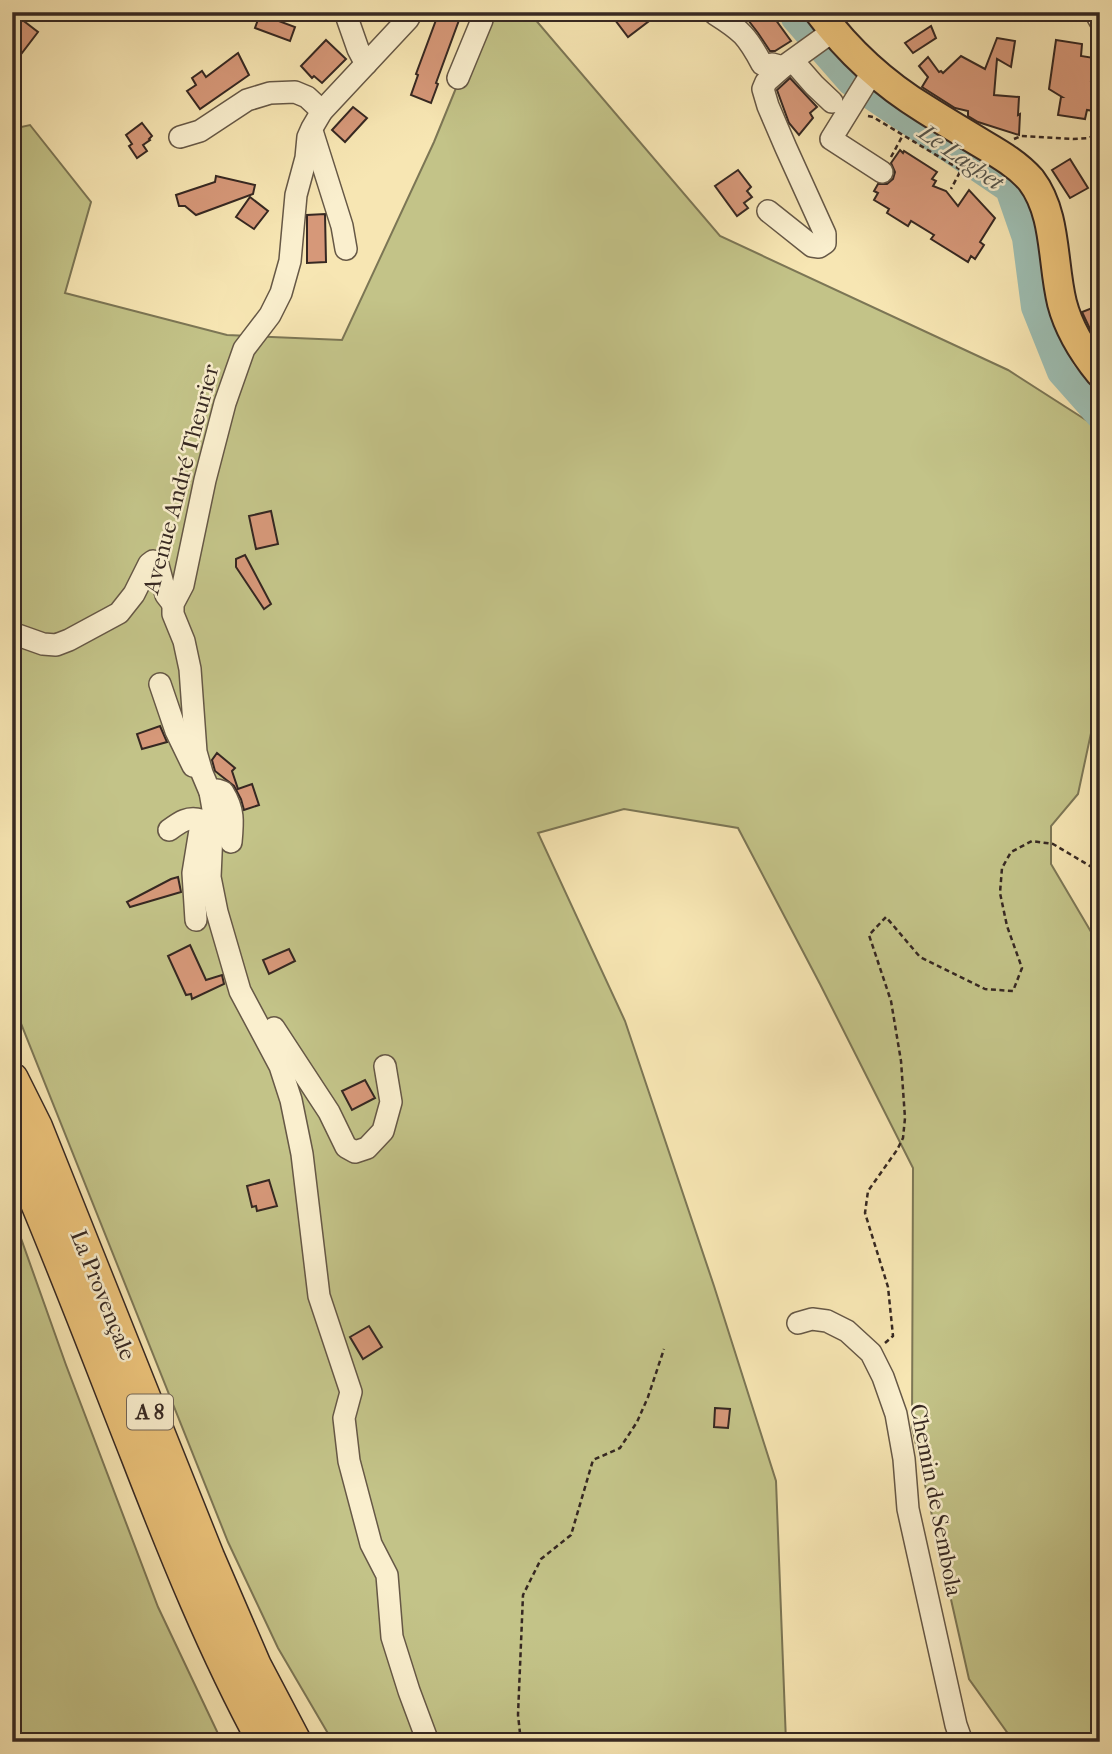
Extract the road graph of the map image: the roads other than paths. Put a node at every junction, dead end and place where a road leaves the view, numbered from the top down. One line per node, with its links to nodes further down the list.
1 (345, 12): 9 (street)
2 (412, 12): 9 (street, Avenue André Theurier)
3 (481, 12): 11 (street)
4 (1095, 12): 6 (street)
5 (715, 14): 8 (street)
6 (1100, 21)
7 (826, 26): 8 (street); 10 (main road)
8 (792, 61): 12 (street); 18 (street)
9 (366, 64): 13 (street, Avenue André Theurier)
10 (871, 74): 12 (street); 20 (main road)
11 (458, 78)
12 (844, 107): 16 (street)
13 (317, 120): 14 (street); 15 (street); 21 (street, Avenue André Theurier)
14 (180, 137)
15 (317, 150): 17 (street); 19 (street)
16 (882, 172)
17 (324, 207)
18 (768, 211)
19 (346, 249)
20 (1100, 373)
21 (173, 604): 22 (street); 24 (street, Avenue André Theurier)
22 (12, 633)
23 (160, 684): 24 (street)
24 (206, 782): 25 (street); 27 (street); 29 (street, Avenue André Theurier)
25 (201, 820): 26 (street); 28 (street)
26 (169, 830)
27 (231, 842)
28 (195, 919)
29 (252, 1016): 30 (street); 36 (street, Avenue André Theurier)
30 (385, 1066)
31 (12, 1079): 35 (highway, La Provençale / A 8)
32 (12, 1144): 34 (highway, La Provençale / A 8)
33 (798, 1324): 37 (street, Chemin de Sembola)
34 (264, 1742)
35 (295, 1742)
36 (428, 1742)
37 (962, 1742)

